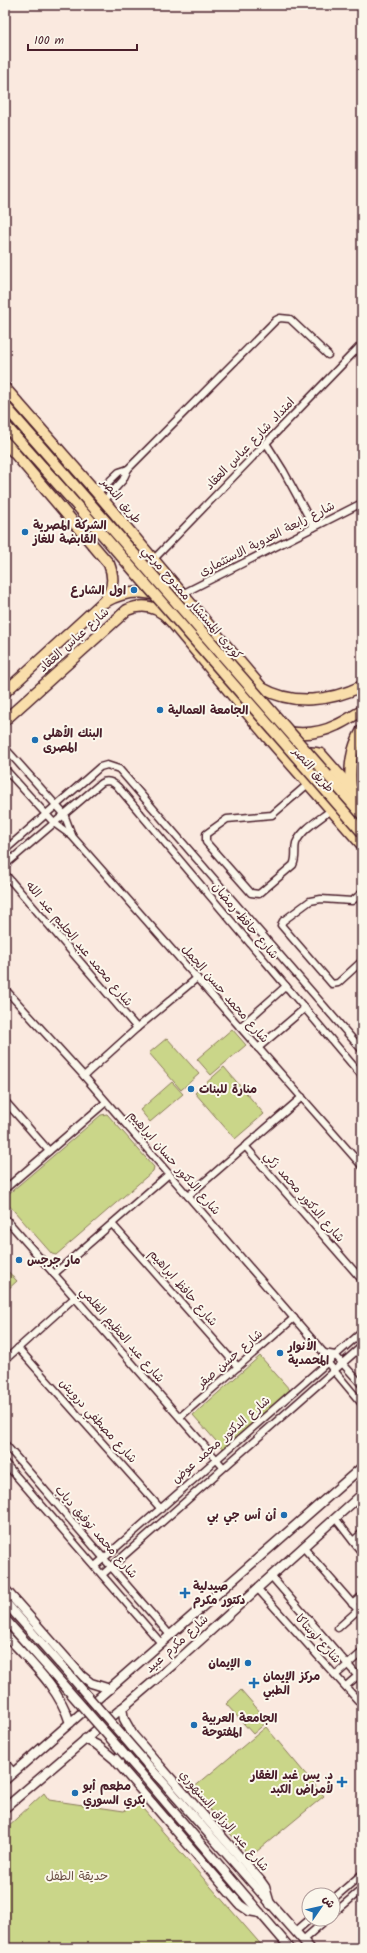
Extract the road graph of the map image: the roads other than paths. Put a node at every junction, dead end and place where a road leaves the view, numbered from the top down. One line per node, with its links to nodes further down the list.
1 (362, 344): 7 (street, امتداد شارع عباس العقاد)
2 (328, 355): 8 (street)
3 (5, 388): 9 (main road, طريق النصر)
4 (5, 406): 38 (main road, كوبرى المستشار ممدوح مرعي, bridge)
5 (5, 425): 40 (main road, كوبرى المستشار ممدوح مرعي, bridge)
6 (5, 442): 13 (main road)
7 (266, 443): 11 (street); 14 (street, امتداد شارع عباس العقاد)
8 (128, 469): 9 (street); 9 (street)
9 (101, 497): 12 (main road, طريق النصر)
10 (362, 503): 11 (street, شارع رابعة العدوية الاستثمارى)
11 (314, 527): 15 (street, شارع رابعة العدوية الاستثمارى)
12 (127, 528): 13 (main road); 14 (main road, طريق النصر)
13 (106, 559): 16 (main road)
14 (153, 560): 15 (main road, طريق النصر)
15 (182, 594): 18 (main road, طريق النصر)
16 (102, 603): 18 (main road); 21 (main road, شارع عباس العقاد)
17 (169, 619): 22 (main road, طريق النصر); 24 (main road, شارع عباس العقاد)
18 (205, 622): 20 (main road, طريق النصر)
19 (362, 686): 20 (main road)
20 (262, 688): 22 (main road)
21 (5, 692)
22 (241, 706): 23 (main road); 28 (main road, طريق النصر)
23 (362, 711)
24 (5, 720)
25 (362, 730): 31 (main road)
26 (5, 748): 34 (street, شارع محمد حسن الجمل)
27 (5, 769): 36 (street, شارع محمد حسن الجمل)
28 (297, 770): 30 (main road, طريق النصر); 31 (main road, طريق النصر)
29 (132, 782): 32 (street); 34 (street, شارع حافظ رمضان); 55 (street, شارع حافظ رمضان)
30 (308, 784): 35 (main road, طريق النصر); 35 (street)
31 (351, 788): 33 (main road, طريق النصر)
32 (121, 790): 37 (street, شارع حافظ رمضان); 49 (street, شارع حافظ رمضان)
33 (362, 801)
34 (56, 806): 36 (street); 37 (street, شارع محمد حسن الجمل)
35 (331, 810): 42 (main road, طريق النصر)
36 (47, 814): 39 (street, شارع محمد حسن الجمل); 43 (street)
37 (64, 814): 39 (street); 41 (street, شارع محمد حسن الجمل)
38 (362, 815)
39 (54, 823): 41 (street, شارع محمد حسن الجمل); 44 (street)
40 (362, 832)
41 (72, 836): 48 (street, شارع محمد حسن الجمل)
42 (362, 845)
43 (5, 850)
44 (5, 865)
45 (5, 874): 53 (street, شارع محمد عبد الحليم عبد الله)
46 (362, 893): 47 (street)
47 (362, 961)
48 (197, 978): 52 (street, شارع محمد حسن الجمل); 53 (street)
49 (286, 986): 51 (street, شارع حافظ رمضان); 52 (street)
50 (5, 988): 56 (street, شارع الدكتور حسان ابراهيم)
51 (305, 1008): 54 (street); 57 (street, شارع حافظ رمضان)
52 (240, 1027): 54 (street, شارع محمد حسن الجمل)
53 (137, 1028): 56 (street)
54 (258, 1048): 58 (street, شارع محمد حسن الجمل)
55 (362, 1050)
56 (84, 1076): 60 (street, شارع الدكتور حسان ابراهيم)
57 (362, 1076)
58 (302, 1097): 61 (street); 63 (street, شارع محمد حسن الجمل)
59 (5, 1101): 62 (street)
60 (106, 1102): 62 (street); 64 (street, شارع الدكتور حسان ابراهيم)
61 (245, 1146): 66 (street); 70 (street, شارع الدكتور محمد زكي)
62 (49, 1151): 65 (street)
63 (362, 1166)
64 (169, 1174): 66 (street, شارع الدكتور حسان ابراهيم); 68 (street)
65 (5, 1189)
66 (188, 1196): 72 (street, شارع الدكتور حسان ابراهيم)
67 (5, 1218): 69 (street, شارع عبد العظيم الغلمي)
68 (112, 1224): 69 (street); 81 (street, شارع حافظ ابراهيم)
69 (54, 1274): 71 (street, شارع عبد العظيم الغلمي)
70 (362, 1280)
71 (74, 1298): 75 (street); 85 (street, شارع عبد العظيم الغلمي)
72 (294, 1318): 76 (street, شارع الدكتور حسان ابراهيم); 81 (street, شارع حسن صقر)
73 (362, 1332): 77 (street, شارع الدكتور محمد عوض)
74 (362, 1346): 80 (street, شارع الدكتور محمد عوض)
75 (18, 1348): 78 (street); 92 (street, شارع مصطفي درويش)
76 (324, 1353): 77 (street); 79 (street, شارع الدكتور حسان ابراهيم)
77 (335, 1355): 79 (street, شارع الدكتور محمد عوض); 80 (street)
78 (5, 1360)
79 (327, 1362): 82 (street, شارع الدكتور حسان ابراهيم); 87 (street, شارع الدكتور محمد عوض)
80 (342, 1363): 82 (street, شارع الدكتور محمد عوض); 83 (street)
81 (238, 1367): 85 (street, شارع حسن صقر)
82 (334, 1371): 84 (street, شارع الدكتور حسان ابراهيم); 89 (street, شارع الدكتور محمد عوض)
83 (362, 1385)
84 (362, 1404)
85 (180, 1417): 87 (street, شارع عبد العظيم الغلمي)
86 (5, 1444): 98 (street, شارع محمد توفيق دياب)
87 (216, 1459): 89 (street, شارع عبد العظيم الغلمي); 92 (street, شارع الدكتور محمد عوض)
88 (5, 1463): 99 (street, شارع محمد توفيق دياب)
89 (223, 1467): 100 (street, شارع الدكتور محمد عوض)
90 (362, 1467): 112 (street, شارع مكرم عبيد)
91 (362, 1494): 93 (street, شارع مكرم عبيد)
92 (161, 1509): 98 (street, شارع الدكتور محمد عوض)
93 (335, 1518): 95 (street); 96 (street, شارع مكرم عبيد)
94 (362, 1533): 95 (street)
95 (353, 1541): 97 (street)
96 (302, 1547): 102 (street, شارع مكرم عبيد); 107 (street)
97 (362, 1552)
98 (104, 1558): 99 (street, شارع الدكتور محمد عوض); 100 (street, شارع محمد توفيق دياب)
99 (95, 1566): 101 (street, شارع محمد توفيق دياب)
100 (112, 1566): 101 (street, شارع الدكتور محمد عوض); 112 (street, شارع محمد توفيق دياب)
101 (103, 1574): 113 (street, شارع محمد توفيق دياب)
102 (271, 1576): 103 (street, شارع مكرم عبيد); 115 (street, شارع لوساكا)
103 (257, 1588): 117 (street, شارع لوساكا); 123 (street, شارع مكرم عبيد)
104 (5, 1589): 116 (street)
105 (362, 1596): 107 (street)
106 (5, 1602): 135 (street, bridge)
107 (352, 1604): 108 (street)
108 (360, 1611): 110 (street)
109 (5, 1619): 137 (street, bridge)
110 (338, 1628)
111 (5, 1634): 121 (street)
112 (170, 1635): 113 (street, شارع مكرم عبيد)
113 (161, 1642): 120 (street, شارع مكرم عبيد)
114 (362, 1652): 115 (street)
115 (348, 1664): 117 (street); 118 (street, شارع لوساكا)
116 (77, 1671): 120 (street); 121 (street)
117 (336, 1674): 119 (street, شارع لوساكا)
118 (360, 1676): 119 (street)
119 (346, 1686): 122 (street, شارع لوساكا)
120 (110, 1689): 124 (street, شارع مكرم عبيد)
121 (55, 1690): 124 (street)
122 (362, 1705)
123 (122, 1708): 125 (street, شارع مكرم عبيد); 126 (street, شارع عبد الرزاق السنهوري)
124 (70, 1723): 129 (street, شارع مكرم عبيد)
125 (84, 1739): 128 (street); 131 (street, شارع مكرم عبيد)
126 (139, 1743): 128 (street); 135 (street, شارع عبد الرزاق السنهوري)
127 (5, 1762): 129 (street)
128 (119, 1764): 137 (street)
129 (14, 1772): 130 (street, شارع مكرم عبيد)
130 (5, 1780)
131 (5, 1808)
132 (362, 1874): 134 (street)
133 (362, 1889): 136 (street)
134 (341, 1892)
135 (270, 1904): 140 (street, شارع عبد الرزاق السنهوري)
136 (341, 1907)
137 (260, 1913): 142 (street)
138 (301, 1927): 140 (street)
139 (317, 1927): 141 (street)
140 (295, 1932): 141 (street, شارع عبد الرزاق السنهوري)
141 (302, 1940): 143 (street, شارع عبد الرزاق السنهوري)
142 (290, 1948)
143 (310, 1948)

